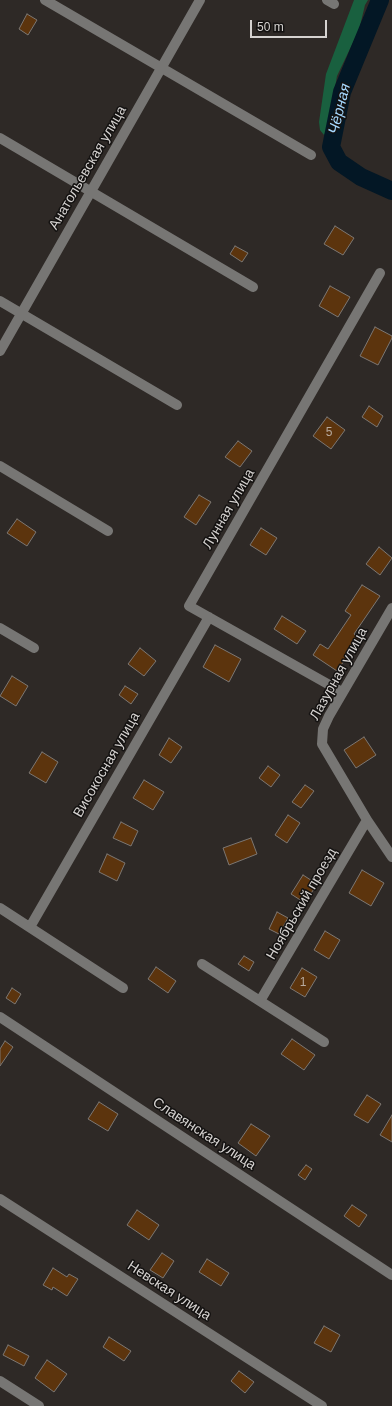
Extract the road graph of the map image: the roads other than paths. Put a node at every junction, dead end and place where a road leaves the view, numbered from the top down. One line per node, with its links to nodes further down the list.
1 (45, 0): 3 (street)
2 (200, 0): 3 (street, Анатольевская улица)
3 (161, 68): 5 (street); 6 (street, Анатольевская улица)
4 (0, 138): 6 (street)
5 (311, 156)
6 (91, 191): 8 (street); 10 (street, Анатольевская улица)
7 (380, 273): 16 (street, Лунная улица)
8 (253, 287)
9 (0, 302): 10 (street)
10 (21, 314): 11 (street, Анатольевская улица); 12 (street)
11 (0, 351)
12 (177, 405)
13 (0, 466): 14 (street)
14 (108, 531)
15 (392, 608): 19 (street, Лазурная улица)
16 (209, 617): 19 (street, Лунная улица); 23 (street, Високосная улица)
17 (0, 628): 18 (street)
18 (34, 648)
19 (342, 692): 20 (street, Лазурная улица)
20 (367, 820): 21 (street, Лазурная улица); 26 (street, Ноябрьский проезд)
21 (392, 857)
22 (0, 908): 23 (street)
23 (30, 927): 25 (street)
24 (202, 964): 26 (street)
25 (123, 988)
26 (260, 1001): 28 (street)
27 (0, 1017): 30 (street, Славянская улица)
28 (324, 1042)
29 (0, 1199): 33 (street, Невская улица)
30 (392, 1275)
31 (0, 1382): 32 (street)
32 (39, 1406)
33 (322, 1406)

